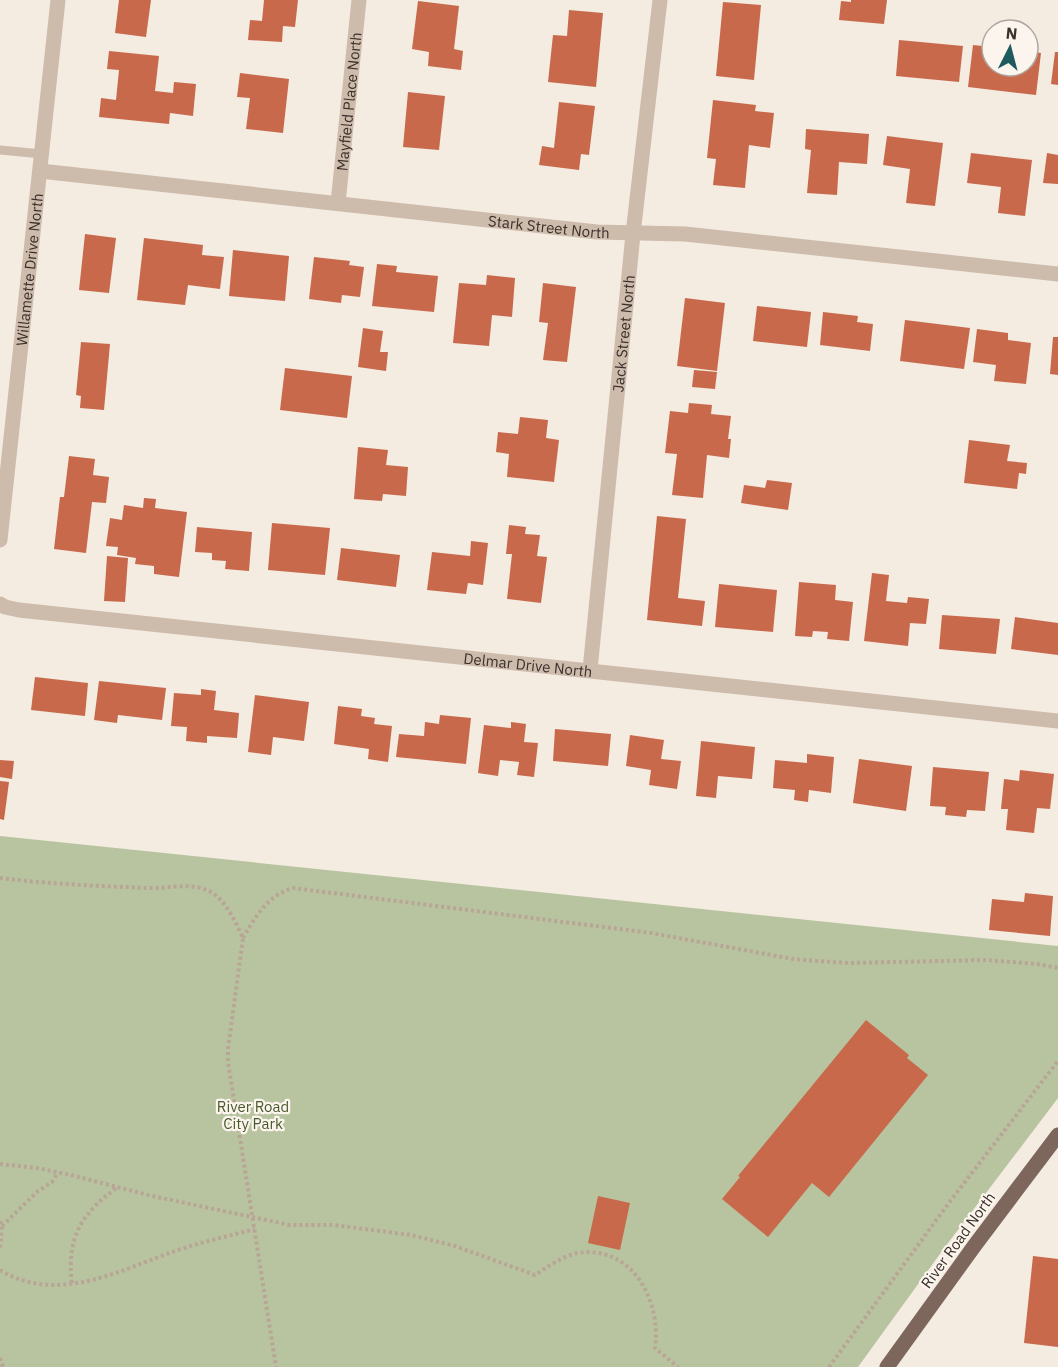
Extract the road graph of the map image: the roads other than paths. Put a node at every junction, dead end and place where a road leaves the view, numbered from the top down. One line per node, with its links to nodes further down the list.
1 (58, 0): 5 (street, Willamette Drive North)
2 (359, 0): 7 (street, Mayfield Place North)
3 (660, 0): 8 (street, Jack Street North)
4 (0, 150): 5 (lane)
5 (42, 154): 6 (street, Willamette Drive North)
6 (40, 171): 7 (street, Stark Street North); 10 (street, Willamette Drive North)
7 (338, 203): 8 (street, Stark Street North)
8 (633, 234): 9 (street, Stark Street North); 12 (street, Jack Street North)
9 (1058, 274)
10 (0, 540)
11 (0, 604): 12 (street, Delmar Drive North)
12 (590, 670): 13 (street, Delmar Drive North)
13 (1058, 721)
14 (1058, 1135): 15 (main road, River Road North)
15 (887, 1367)

